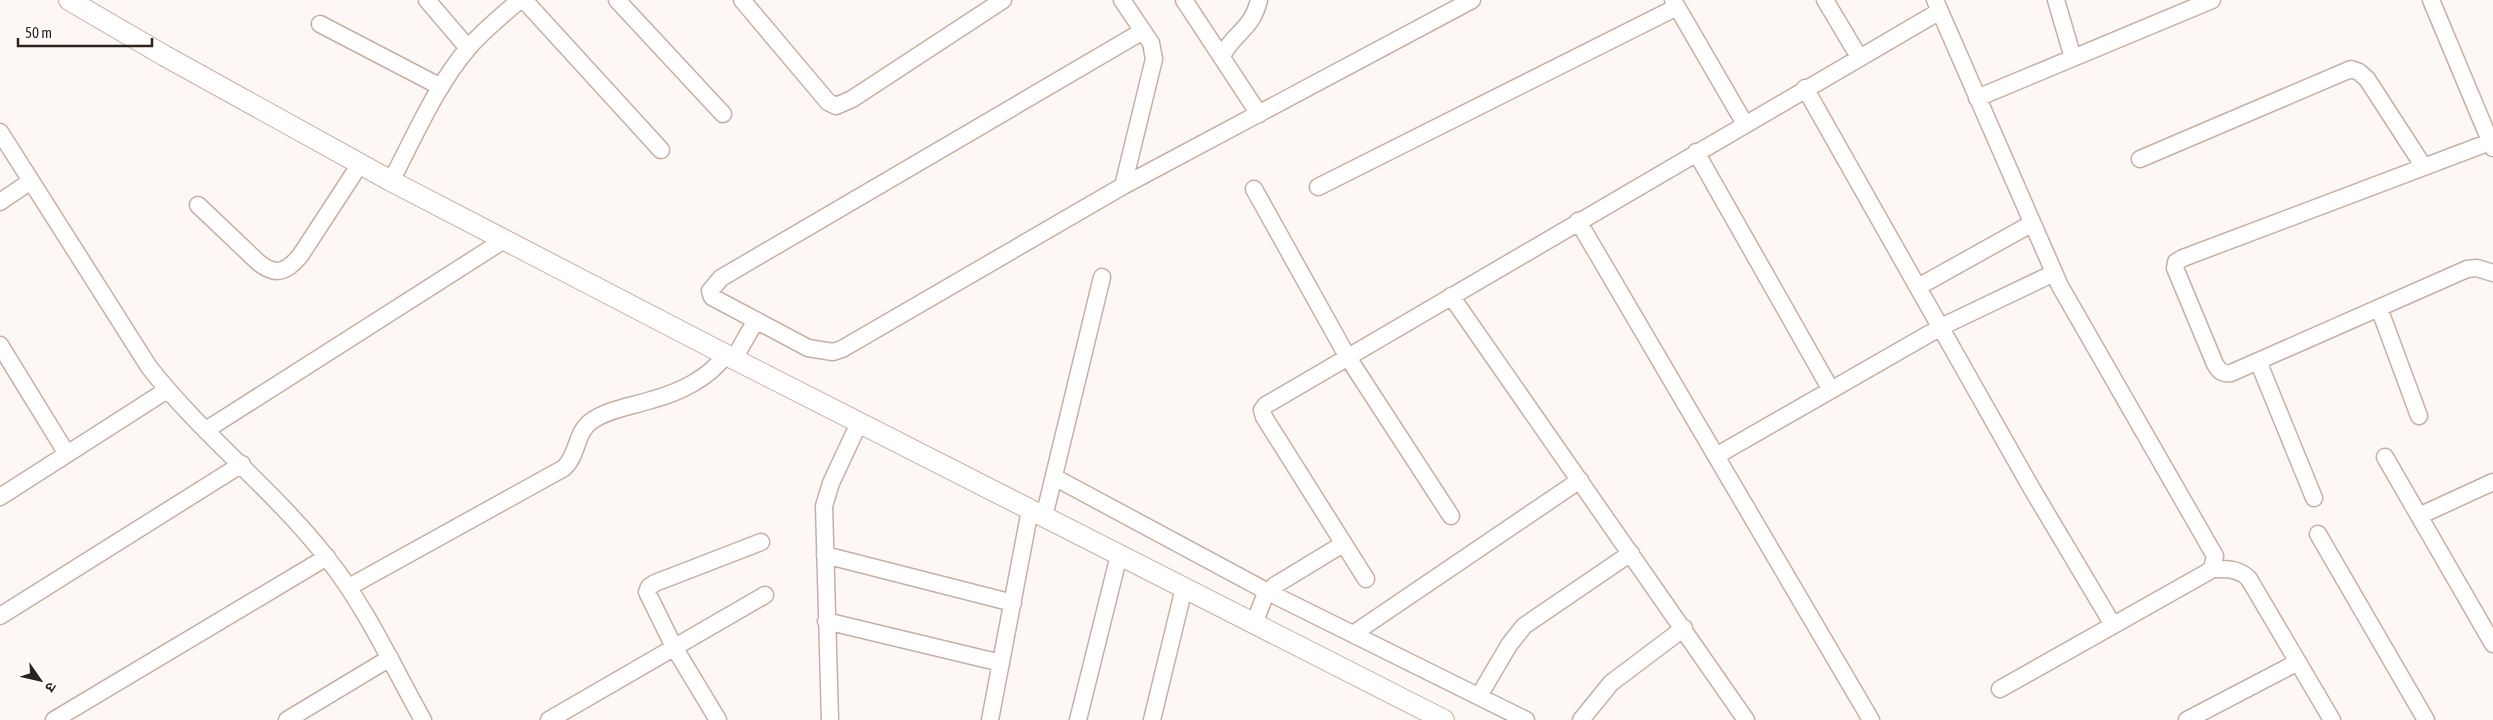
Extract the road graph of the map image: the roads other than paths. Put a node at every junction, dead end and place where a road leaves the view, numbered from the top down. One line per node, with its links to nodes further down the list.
1 (69, 0): 34 (street)
2 (427, 0): 19 (street)
3 (522, 0): 19 (street); 31 (street)
4 (617, 0): 26 (street)
5 (742, 0): 6 (street)
6 (1003, 0)
7 (1122, 0): 18 (street)
8 (1184, 0): 20 (street)
9 (1259, 0): 20 (street)
10 (1472, 0): 27 (street)
11 (1825, 0): 21 (street)
12 (2056, 0): 22 (street)
13 (2212, 0): 22 (street)
14 (2431, 0): 30 (street)
15 (1675, 3): 28 (street); 39 (street)
16 (1937, 6): 21 (street); 25 (street)
17 (320, 24): 23 (street)
18 (1143, 31): 38 (street); 52 (street)
19 (468, 48): 23 (street)
20 (1222, 56): 27 (street)
21 (1859, 57): 24 (street)
22 (2073, 58): 25 (street)
23 (441, 87): 36 (street)
24 (1805, 88): 28 (street); 49 (street)
25 (1977, 98): 44 (street)
26 (723, 114)
27 (1259, 114): 38 (street)
28 (1745, 124): 32 (street)
29 (0, 132): 37 (street)
30 (2492, 145): 35 (street)
31 (661, 150)
32 (1696, 152): 43 (street); 59 (street)
33 (2140, 159): 35 (street)
34 (360, 164): 36 (street); 42 (street)
35 (2424, 167): 57 (street)
36 (393, 176): 45 (street)
37 (31, 181): 41 (street); 58 (street)
38 (1123, 186): 52 (street)
39 (1318, 186)
40 (1254, 189): 56 (street)
41 (0, 202)
42 (198, 205)
43 (1578, 221): 50 (street); 64 (street)
44 (2031, 224): 46 (street); 49 (street)
45 (504, 240): 55 (street); 62 (street)
46 (2054, 273): 53 (street); 82 (street)
47 (2493, 273): 51 (street)
48 (1102, 277): 69 (street)
49 (1918, 287): 53 (street)
50 (1451, 296): 56 (street); 67 (street)
51 (2379, 308): 57 (street); 60 (street)
52 (753, 326): 55 (street)
53 (1941, 327): 59 (street); 92 (street)
54 (0, 345): 63 (street)
55 (733, 355): 61 (street); 84 (street)
56 (1347, 356): 73 (street); 77 (street)
57 (2258, 361): 71 (street)
58 (166, 390): 62 (street); 63 (street)
59 (1832, 390): 64 (street)
60 (2419, 416)
61 (859, 423): 72 (street); 79 (street)
62 (206, 430): 66 (street)
63 (67, 454): 70 (street)
64 (1716, 456): 116 (street)
65 (2385, 457): 74 (street)
66 (242, 464): 81 (street); 89 (street)
67 (1580, 480): 78 (street); 94 (street)
68 (2493, 482): 74 (street)
69 (1052, 484): 72 (street); 87 (street)
70 (2, 491)
71 (2314, 498)
72 (1040, 512): 80 (street); 88 (street)
73 (1450, 516)
74 (2419, 516): 95 (street)
75 (2318, 534): 119 (street)
76 (761, 542): 96 (street)
77 (1343, 544): 83 (street); 87 (street)
78 (1631, 553): 93 (street); 101 (street)
79 (825, 555): 88 (street); 91 (street)
80 (1119, 555): 85 (street); 110 (street)
81 (327, 557): 84 (street); 103 (street)
82 (2212, 569): 92 (street); 99 (street)
83 (1366, 579)
84 (349, 587): 97 (street)
85 (1184, 588): 90 (street); 111 (street)
86 (765, 595): 96 (street)
87 (1266, 595): 90 (street); 94 (street)
88 (1012, 603): 98 (street)
89 (0, 616)
90 (1256, 619): 112 (street)
91 (826, 621): 98 (street); 108 (street)
92 (2113, 625): 100 (street)
93 (1684, 628): 114 (street); 115 (street)
94 (1354, 634): 101 (street)
95 (2493, 644)
96 (674, 648): 106 (street); 107 (street)
97 (390, 658): 104 (street); 105 (street)
98 (1001, 662): 109 (street)
99 (2298, 662): 102 (street); 118 (street)
100 (2000, 688)
101 (1478, 696): 113 (street)
102 (2215, 714): 117 (street)
103 (54, 720)
104 (287, 720)
105 (423, 720)
106 (549, 720)
107 (718, 720)
108 (830, 720)
109 (990, 720)
110 (1078, 720)
111 (1152, 720)
112 (1444, 720)
113 (1526, 720)
114 (1581, 720)
115 (1746, 720)
116 (1871, 720)
117 (2187, 720)
118 (2332, 720)
119 (2426, 720)

